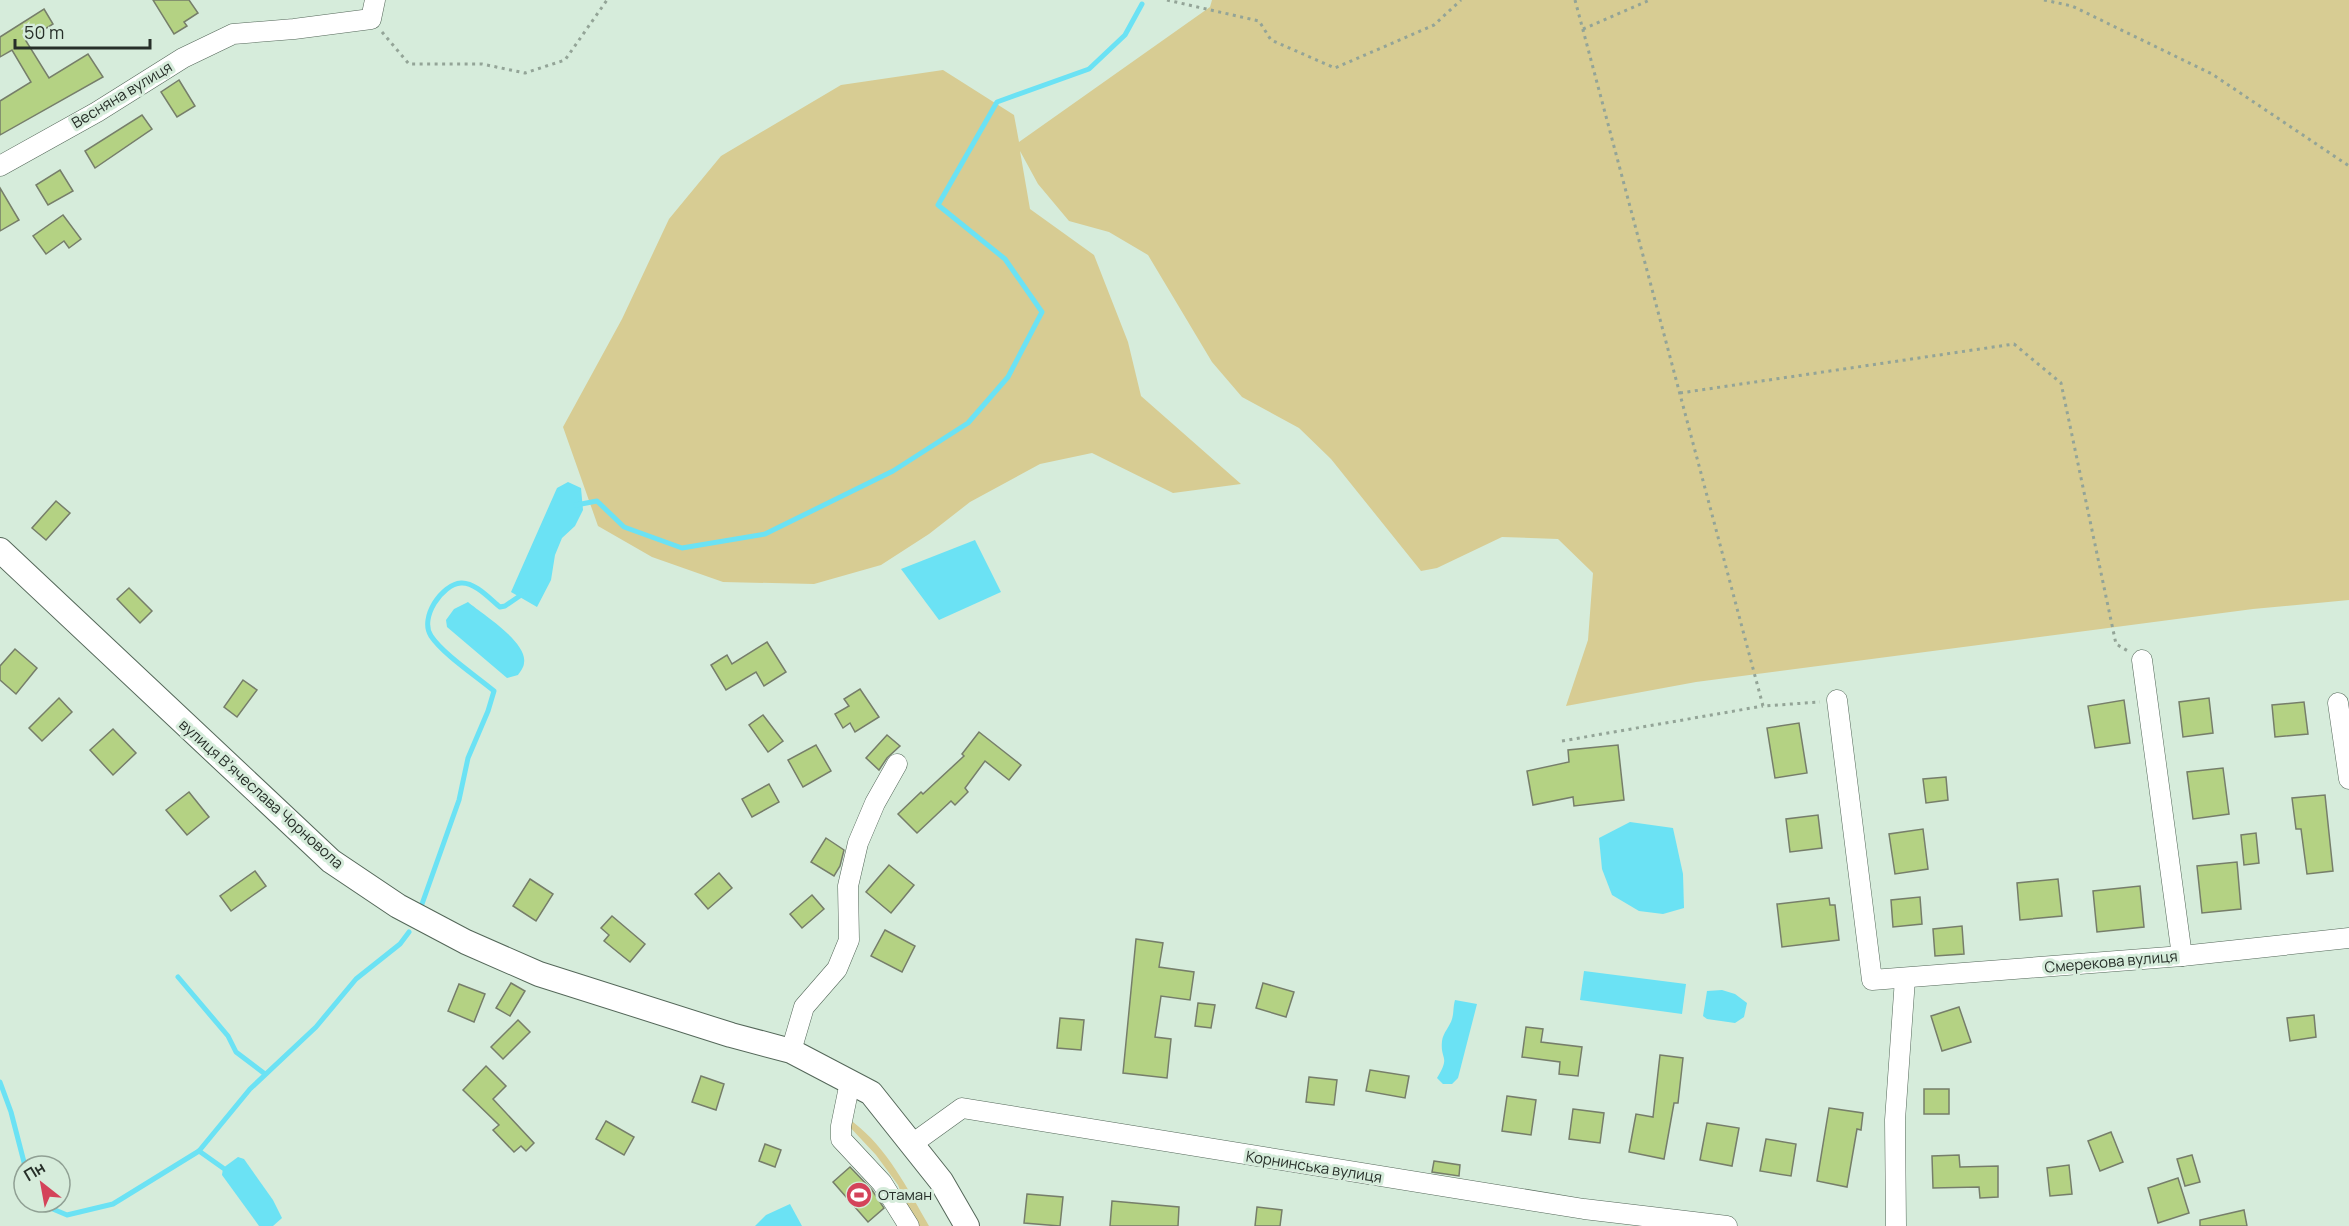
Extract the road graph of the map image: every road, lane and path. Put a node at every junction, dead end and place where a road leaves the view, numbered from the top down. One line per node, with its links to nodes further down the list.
1 (607, 0): 7 (path)
2 (1167, 0): 3 (path)
3 (1461, 0)
4 (1575, 0): 8 (path)
5 (1650, 0): 8 (path)
6 (2044, 0): 10 (path)
7 (373, 10): 9 (street, Весняна вулиця)
8 (1583, 29): 11 (path)
9 (0, 166)
10 (2349, 166)
11 (1680, 393): 13 (path); 16 (path)
12 (0, 550): 23 (main road, вулиця Вʼячеслава Чорновола)
13 (2142, 660): 21 (street)
14 (1836, 700): 16 (path); 22 (street, Смерекова вулиця)
15 (2338, 703): 19 (street)
16 (1763, 706): 17 (path)
17 (1562, 741)
18 (897, 764): 23 (street)
19 (2349, 779)
20 (2349, 938): 21 (street, Смерекова вулиця)
21 (2182, 956): 22 (street, Смерекова вулиця)
22 (1905, 979): 29 (street)
23 (791, 1051): 24 (main road, вулиця Вʼячеслава Чорновола)
24 (850, 1082): 25 (main road, вулиця Вʼячеслава Чорновола); 26 (street)
25 (912, 1144): 27 (main road, вулиця Вʼячеслава Чорновола); 28 (street, Корнинська вулиця)
26 (909, 1226)
27 (967, 1226)
28 (1727, 1226)
29 (1896, 1226)

